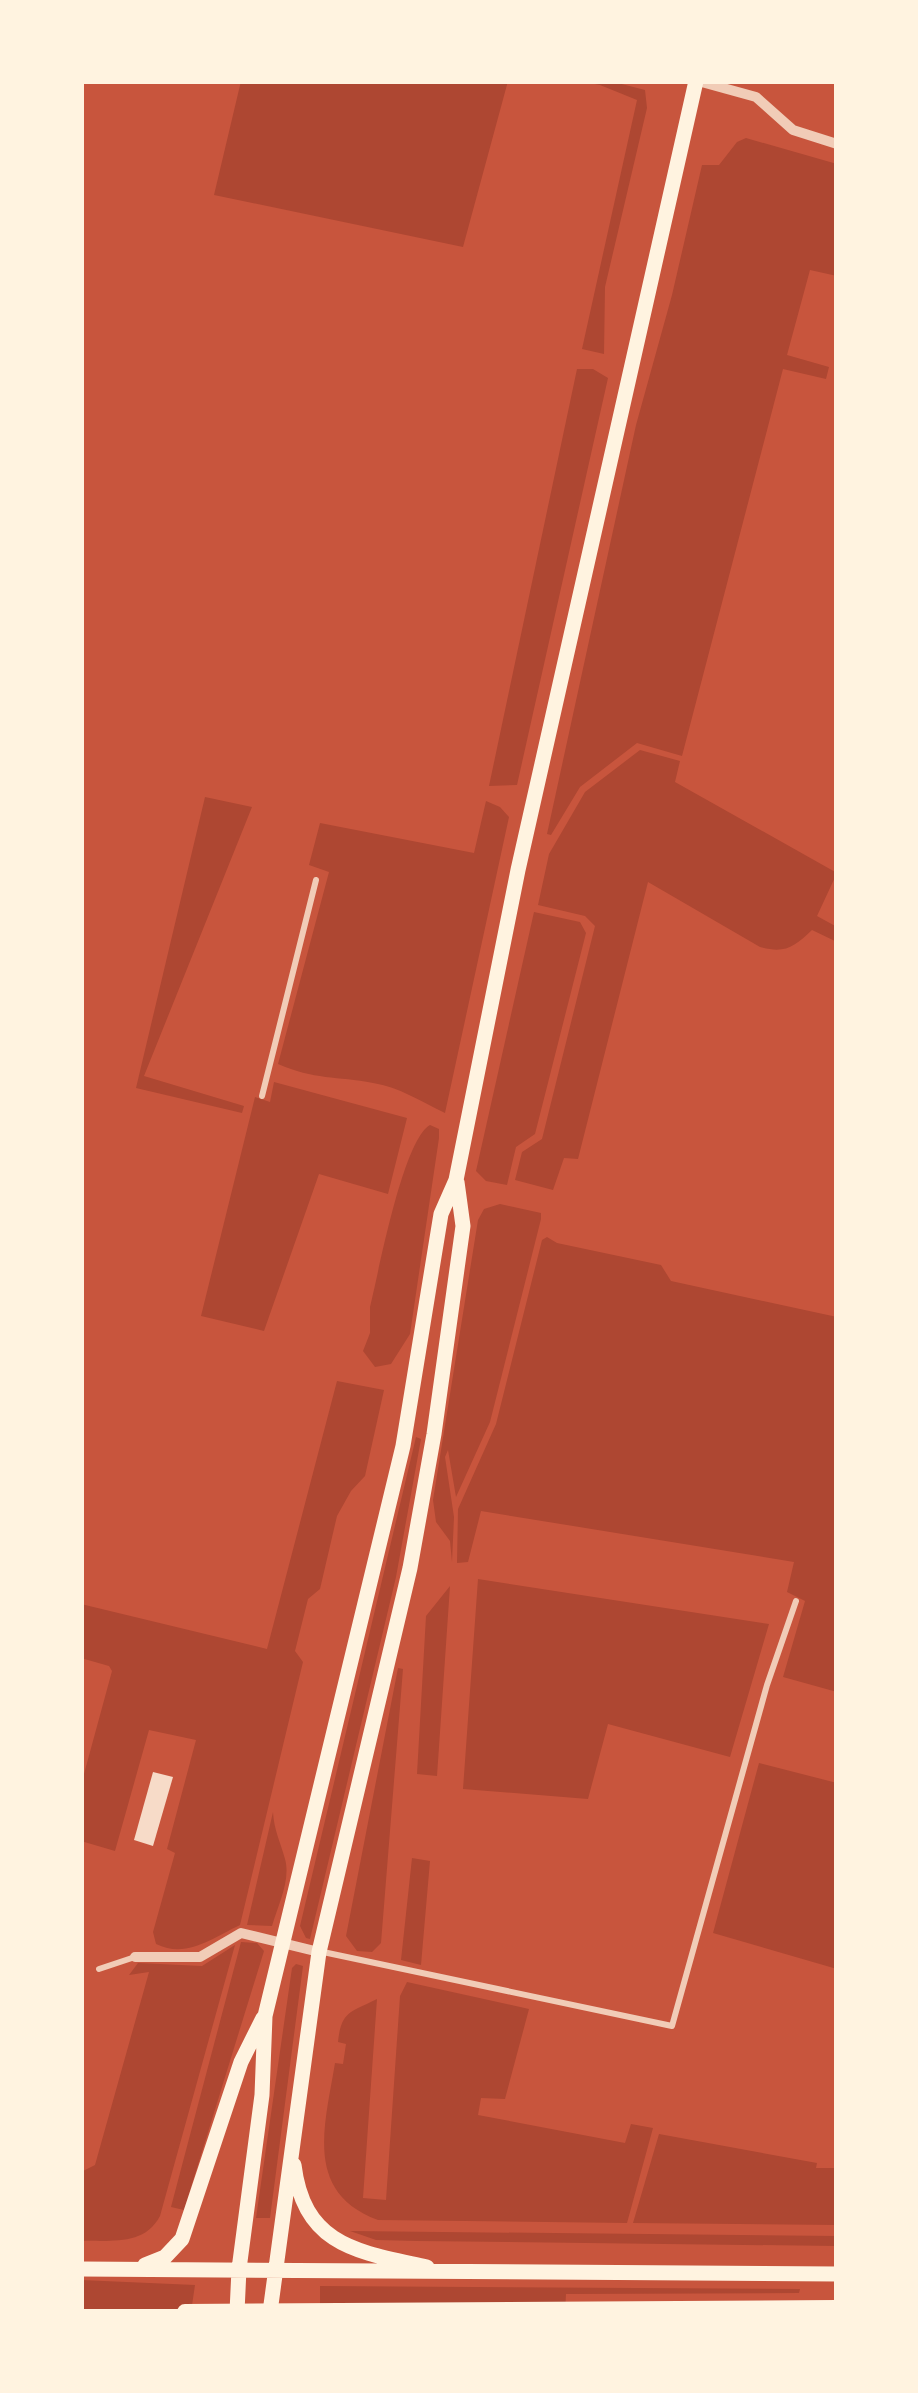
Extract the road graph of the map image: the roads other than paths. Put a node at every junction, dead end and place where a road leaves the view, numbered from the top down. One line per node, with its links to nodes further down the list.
1 (697, 81): 2 (street); 5 (main road)
2 (837, 144)
3 (316, 880): 4 (lane)
4 (262, 1096)
5 (456, 1180): 7 (main road); 8 (main road)
6 (796, 1600): 8 (lane)
7 (282, 1943): 8 (street); 9 (street); 11 (main road)
8 (319, 1952): 12 (main road)
9 (135, 1958): 10 (lane)
10 (100, 1969)
11 (265, 2016): 13 (main road); 15 (main road)
12 (291, 2143): 16 (main road); 17 (main road)
13 (137, 2268): 14 (main road); 15 (main road)
14 (81, 2269)
15 (239, 2269): 16 (main road); 22 (main road)
16 (275, 2272): 17 (main road); 23 (main road)
17 (454, 2273): 18 (main road)
18 (837, 2274)
19 (837, 2308): 20 (main road)
20 (572, 2310): 21 (main road)
21 (185, 2312)
22 (238, 2312)
23 (270, 2312)

